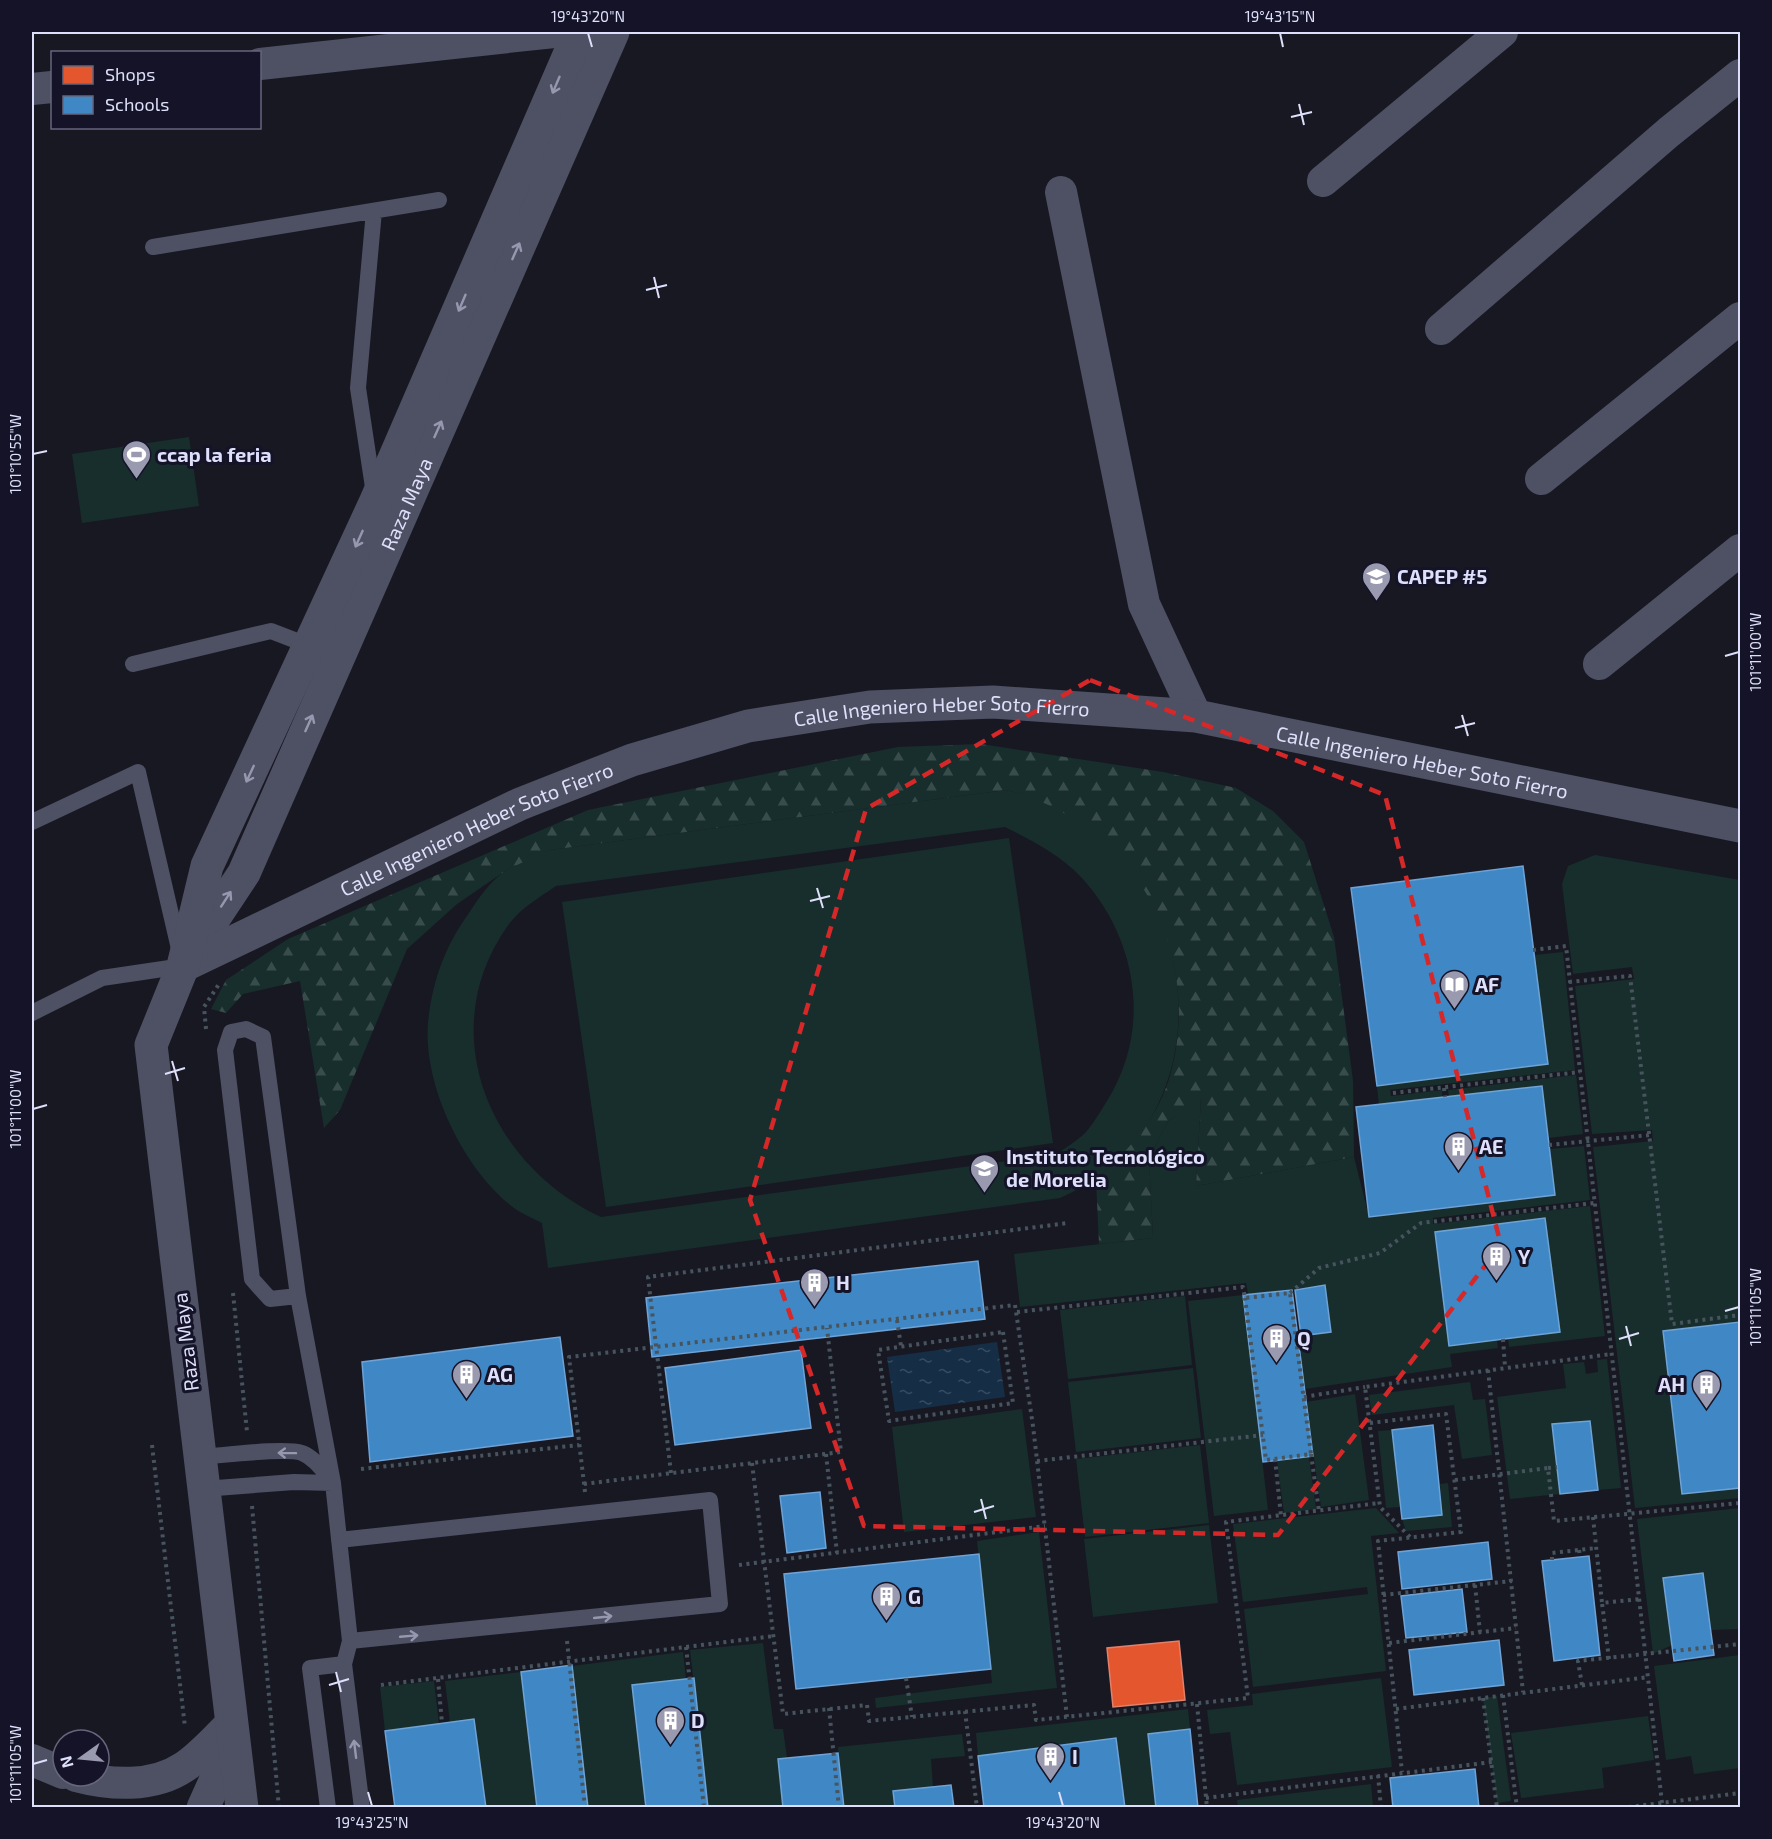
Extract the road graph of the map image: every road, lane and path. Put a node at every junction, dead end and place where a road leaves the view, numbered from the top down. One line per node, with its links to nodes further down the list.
1 (554, 32): 5 (street)
2 (579, 32): 17 (street, Raza Maya, one-way to 17)
3 (613, 32): 17 (street, Raza Maya, one-way to 3)
4 (1502, 32): 9 (street)
5 (261, 64)
6 (1740, 75): 15 (street)
7 (51, 87): 8 (street)
8 (32, 89)
9 (1323, 181)
10 (1061, 192): 22 (street)
11 (439, 200): 12 (lane)
12 (374, 211): 13 (lane); 17 (lane)
13 (153, 247)
14 (1740, 318): 16 (street)
15 (1441, 329)
16 (1541, 478)
17 (387, 509): 19 (street, Raza Maya, one-way to 19); 26 (street, Raza Maya, one-way to 17)
18 (1740, 550): 21 (street)
19 (310, 646): 20 (lane); 26 (street, Raza Maya, one-way to 26)
20 (133, 664)
21 (1599, 664)
22 (1196, 716): 24 (street, Calle Ingeniero Heber Soto Fierro); 26 (street, Calle Ingeniero Heber Soto Fierro)
23 (32, 822): 26 (lane)
24 (1740, 826)
25 (1533, 950): 28 (path)
26 (183, 966): 29 (lane); 69 (street, Raza Maya)
27 (220, 981): 30 (path)
28 (1569, 982): 31 (path); 35 (path)
29 (32, 1012)
30 (207, 1030)
31 (1580, 1072): 32 (path); 36 (path)
32 (1444, 1088): 33 (path); 34 (path)
33 (1393, 1093)
34 (1445, 1097)
35 (1650, 1135): 36 (path); 45 (path)
36 (1587, 1141): 37 (path); 38 (path)
37 (1549, 1145)
38 (1594, 1203): 41 (path); 51 (path)
39 (1068, 1223): 50 (path)
40 (233, 1289): 58 (path)
41 (1290, 1293): 43 (path); 55 (path)
42 (298, 1296): 42 (lane); 73 (lane)
43 (1245, 1298): 44 (path); 57 (path)
44 (1017, 1312): 46 (path); 64 (path)
45 (1740, 1315)
46 (897, 1320): 47 (path); 49 (path)
47 (827, 1328): 50 (path); 61 (path)
48 (1503, 1339): 52 (path)
49 (901, 1346): 49 (path)
50 (656, 1347): 60 (path); 70 (path)
51 (1611, 1354): 52 (path); 80 (path)
52 (1505, 1367): 53 (path)
53 (1488, 1370): 54 (path); 71 (path)
54 (1365, 1388): 55 (path); 56 (path)
55 (1304, 1397): 62 (path)
56 (1370, 1424): 72 (path); 76 (path)
57 (1263, 1435): 63 (path); 64 (path)
58 (248, 1442)
59 (152, 1445): 126 (path)
60 (579, 1445): 68 (path); 74 (path)
61 (826, 1454): 65 (path); 88 (path)
62 (1311, 1454): 63 (path); 78 (path)
63 (1275, 1459): 81 (path)
64 (1037, 1461): 83 (path)
65 (752, 1463): 70 (path); 91 (path)
66 (1557, 1467): 67 (path)
67 (1548, 1468): 71 (path); 82 (path)
68 (361, 1469)
69 (201, 1473): 73 (lane); 73 (lane, one-way to 69); 124 (street, Raza Maya)
70 (671, 1473): 74 (path)
71 (1500, 1474): 72 (path); 93 (path)
72 (1455, 1480): 84 (path)
73 (333, 1483): 85 (lane)
74 (584, 1484): 79 (path)
75 (252, 1502): 138 (path)
76 (1379, 1503): 78 (path); 84 (path)
77 (1740, 1503): 80 (path)
78 (1319, 1511): 81 (path)
79 (587, 1513): 85 (lane); 92 (lane)
80 (1629, 1513): 82 (path); 96 (path)
81 (1281, 1516): 118 (path)
82 (1593, 1517): 86 (path)
83 (1045, 1526): 88 (path); 123 (path)
84 (1411, 1537): 95 (path)
85 (339, 1540): 102 (lane)
86 (1596, 1548): 87 (path); 97 (path)
87 (1579, 1550): 89 (path); 90 (path)
88 (837, 1552): 91 (path)
89 (1580, 1556)
90 (1552, 1560)
91 (765, 1562): 92 (path); 101 (path)
92 (717, 1567): 98 (lane, one-way to 92)
93 (1512, 1581): 94 (path); 99 (path)
94 (1475, 1585): 95 (path); 100 (path)
95 (1383, 1595): 103 (path)
96 (1640, 1599): 97 (path); 106 (path)
97 (1602, 1603): 107 (path)
98 (566, 1621): 102 (lane, one-way to 98); 108 (path)
99 (1516, 1628): 100 (path); 115 (path)
100 (1480, 1632): 103 (path)
101 (774, 1636): 105 (path); 119 (path)
102 (350, 1641): 109 (lane)
103 (1389, 1643): 120 (path)
104 (1740, 1644): 106 (path)
105 (686, 1647): 108 (path); 142 (path)
106 (1646, 1655): 107 (path); 110 (path)
107 (1609, 1659): 114 (path)
108 (569, 1662): 112 (path); 141 (path)
109 (344, 1664): 139 (lane); 140 (lane, one-way to 109)
110 (1649, 1677): 114 (path); 135 (path)
111 (906, 1678): 122 (path)
112 (438, 1679): 113 (path); 125 (path)
113 (381, 1685)
114 (1582, 1685): 115 (path)
115 (1523, 1692): 116 (path)
116 (1503, 1695): 117 (path); 148 (path)
117 (1483, 1698): 120 (path); 128 (path)
118 (1197, 1704): 123 (path); 134 (path)
119 (829, 1708): 122 (path); 143 (path)
120 (1396, 1709): 130 (path)
121 (965, 1711): 122 (path); 123 (path); 144 (path)
122 (912, 1717)
123 (1067, 1717)
124 (232, 1723): 132 (street); 136 (street, Raza Maya); 137 (street, Raza Maya)
125 (442, 1723)
126 (186, 1731)
127 (32, 1760): 129 (street)
128 (1492, 1762): 130 (path); 147 (path)
129 (51, 1768)
130 (1402, 1772): 131 (path)
131 (1378, 1775): 134 (path); 146 (path)
132 (111, 1781)
133 (1740, 1793): 135 (path)
134 (1206, 1798): 145 (path)
135 (1662, 1803): 149 (path)
136 (203, 1808)
137 (242, 1808)
138 (279, 1808)
139 (328, 1808)
140 (362, 1808)
141 (585, 1808)
142 (704, 1808)
143 (839, 1808)
144 (977, 1808)
145 (1207, 1808)
146 (1381, 1808)
147 (1497, 1808)
148 (1516, 1808)
149 (1621, 1808)

